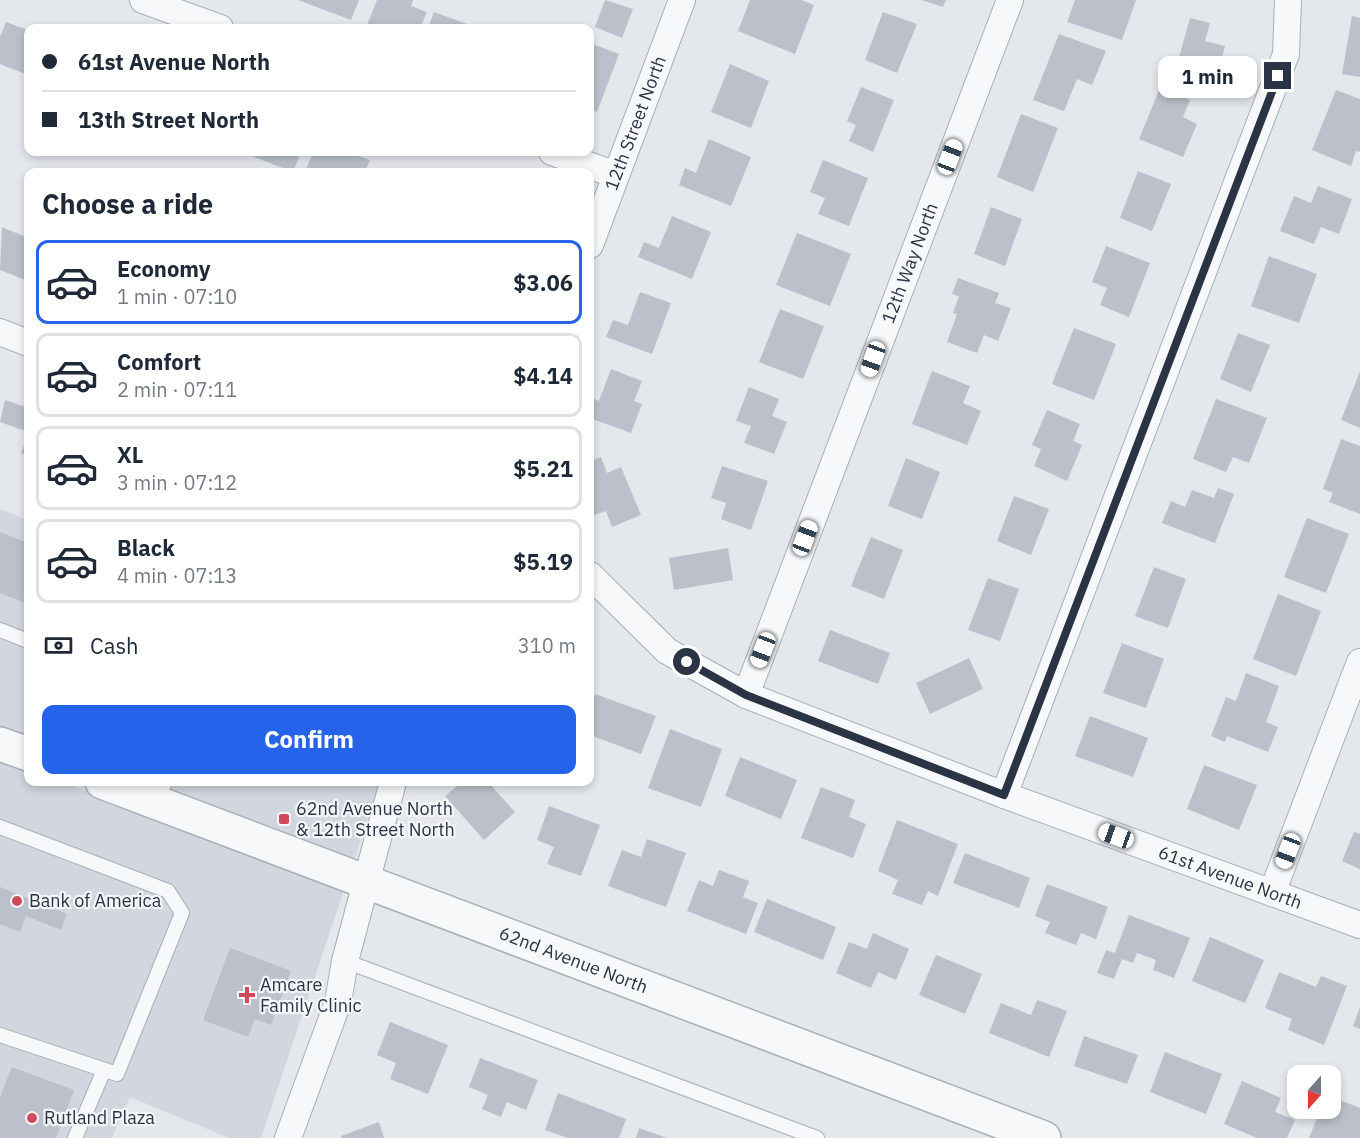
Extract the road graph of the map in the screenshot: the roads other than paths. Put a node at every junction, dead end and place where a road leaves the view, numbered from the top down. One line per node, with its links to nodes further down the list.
1 (143, 0): 5 (street)
2 (682, 0): 7 (street, 12th Street North)
3 (1010, 0): 15 (street, 12th Way North)
4 (1288, 0): 21 (street)
5 (209, 24)
6 (563, 156): 7 (street)
7 (616, 175): 8 (street, 12th Street North)
8 (594, 234)
9 (0, 332): 10 (street)
10 (24, 341)
11 (594, 579): 15 (street, 61st Avenue North)
12 (0, 630): 13 (lane)
13 (24, 639)
14 (1360, 662): 24 (street)
15 (746, 695): 21 (street, 61st Avenue North)
16 (0, 744): 17 (street)
17 (24, 753)
18 (126, 786): 20 (street, 62nd Avenue North)
19 (392, 786): 23 (street)
20 (161, 792): 23 (street, 62nd Avenue North)
21 (1004, 795): 24 (street, 61st Avenue North)
22 (0, 827): 28 (lane)
23 (365, 879): 26 (street); 32 (street, 62nd Avenue North)
24 (1272, 893): 25 (street, 61st Avenue North)
25 (1360, 925)
26 (345, 961): 30 (street); 31 (lane)
27 (0, 1035): 28 (lane)
28 (104, 1070): 29 (lane)
29 (75, 1138)
30 (288, 1138)
31 (817, 1138)
32 (1044, 1138)

